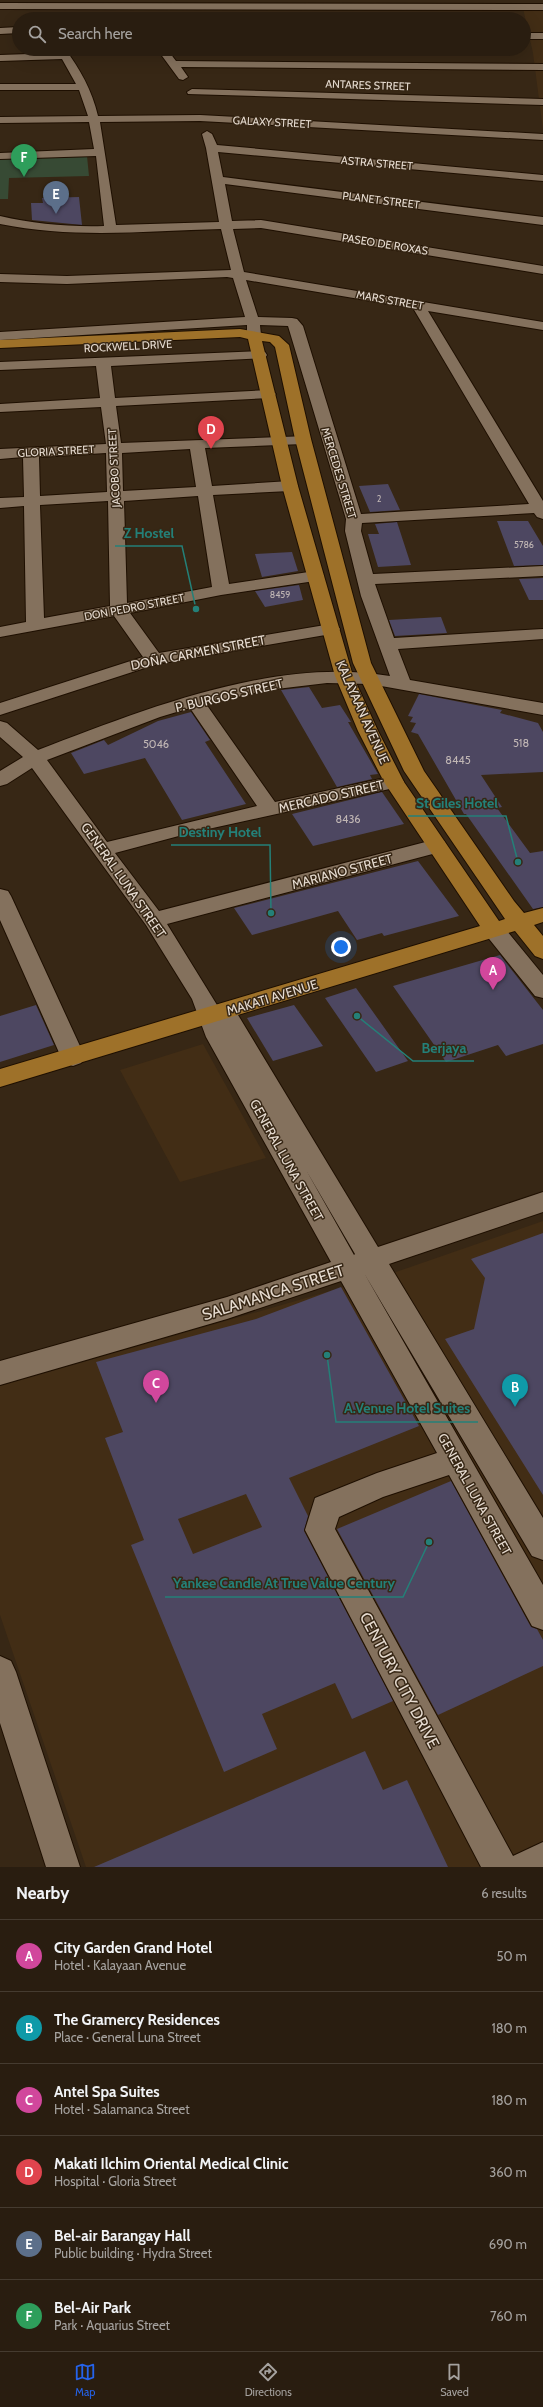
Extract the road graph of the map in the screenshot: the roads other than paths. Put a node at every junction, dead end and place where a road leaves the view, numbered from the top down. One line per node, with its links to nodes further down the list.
1 (109, 3): 3 (street); 4 (street); 6 (street)
2 (0, 6): 3 (street)
3 (14, 6): 5 (street)
4 (543, 7)
5 (22, 12)
6 (121, 12)
7 (12, 30): 8 (street)
8 (0, 31)
9 (531, 36): 10 (street)
10 (543, 36)
11 (25, 56): 14 (street)
12 (66, 56): 17 (street)
13 (168, 56): 15 (street)
14 (0, 58)
15 (175, 64): 16 (street); 19 (street)
16 (543, 68)
17 (84, 86): 18 (street); 22 (street)
18 (0, 87)
19 (192, 92): 20 (street, ANTARES STREET); 21 (street)
20 (543, 102)
21 (200, 118): 22 (street, GALAXY STREET); 24 (street, GALAXY STREET); 25 (street)
22 (94, 119): 23 (street, GALAXY STREET); 26 (street)
23 (0, 120)
24 (543, 137)
25 (212, 148): 28 (street, ASTRA STREET); 29 (street)
26 (99, 152): 27 (street); 33 (street)
27 (0, 156)
28 (543, 178)
29 (218, 180): 31 (street, PLANET STREET); 32 (street)
30 (0, 220): 33 (street, PASEO DE ROXAS)
31 (543, 221)
32 (226, 224): 33 (street, PASEO DE ROXAS); 34 (street, PASEO DE ROXAS); 35 (street)
33 (111, 230)
34 (543, 270)
35 (238, 274): 36 (street, MARS STREET); 37 (street, MARS STREET); 40 (street)
36 (0, 278)
37 (417, 304): 38 (street, MARS STREET); 59 (street)
38 (543, 326)
39 (0, 336): 40 (street)
40 (256, 340): 41 (main road, ROCKWELL DRIVE); 42 (main road, ROCKWELL DRIVE); 43 (street); 45 (main road, KALAYAAN AVENUE); 48 (main road, KALAYAAN AVENUE); 60 (street, MERCEDES STREET)
41 (0, 344)
42 (0, 353)
43 (103, 362): 44 (street); 46 (street, JACOBO STREET)
44 (0, 366)
45 (269, 394): 46 (street); 49 (main road, KALAYAAN AVENUE)
46 (108, 403): 47 (street); 51 (street, JACOBO STREET)
47 (0, 408)
48 (303, 439): 49 (street, GLORIA STREET); 73 (main road, KALAYAAN AVENUE)
49 (278, 441): 50 (street, GLORIA STREET); 54 (main road, KALAYAAN AVENUE)
50 (197, 444): 51 (street, GLORIA STREET); 55 (street)
51 (114, 448): 52 (street, GLORIA STREET); 56 (street, JACOBO STREET)
52 (32, 452): 53 (street, GLORIA STREET); 57 (street)
53 (0, 454)
54 (290, 486): 55 (street); 62 (main road, KALAYAAN AVENUE)
55 (205, 491): 56 (street); 64 (street)
56 (116, 496): 57 (street); 65 (street, JACOBO STREET)
57 (31, 501): 58 (street); 66 (street)
58 (0, 503)
59 (541, 511): 60 (street)
60 (354, 519): 63 (street, MERCEDES STREET)
61 (543, 571): 63 (street)
62 (315, 576): 64 (street, DON PEDRO STREET); 67 (main road, KALAYAAN AVENUE)
63 (366, 579): 70 (street, MERCEDES STREET)
64 (221, 590): 65 (street, DON PEDRO STREET)
65 (119, 610): 66 (street, DON PEDRO STREET); 71 (street)
66 (35, 625): 68 (street, DON PEDRO STREET)
67 (331, 629): 71 (street, DOÑA CARMEN STREET); 72 (main road, KALAYAAN AVENUE)
68 (0, 632)
69 (543, 634): 70 (street)
70 (387, 644): 74 (street, MERCEDES STREET)
71 (154, 659): 76 (street, DOÑA CARMEN STREET)
72 (344, 676): 73 (street, P. BURGOS STREET); 75 (street, P. BURGOS STREET); 81 (main road, KALAYAAN AVENUE)
73 (370, 678): 74 (street, P. BURGOS STREET); 88 (main road, KALAYAAN AVENUE)
74 (402, 684): 77 (street, P. BURGOS STREET)
75 (194, 701): 79 (street, P. BURGOS STREET); 82 (street)
76 (0, 709)
77 (543, 709)
78 (0, 727): 79 (street, GENERAL LUNA STREET)
79 (35, 758): 80 (street, P. BURGOS STREET); 84 (street, GENERAL LUNA STREET)
80 (0, 780)
81 (394, 782): 82 (street, MERCADO STREET); 83 (main road, KALAYAAN AVENUE)
82 (270, 810): 84 (street, MERCADO STREET)
83 (437, 846): 87 (street, MARIANO STREET); 89 (main road, KALAYAAN AVENUE)
84 (104, 849): 87 (street, GENERAL LUNA STREET)
85 (0, 896): 93 (street)
86 (543, 916): 88 (main road, MAKATI AVENUE)
87 (154, 920): 92 (street, GENERAL LUNA STREET)
88 (519, 922): 89 (main road, MAKATI AVENUE); 90 (main road, KALAYAAN AVENUE)
89 (494, 930): 91 (street, KALAYAAN AVENUE); 92 (main road, MAKATI AVENUE)
90 (543, 951)
91 (543, 990)
92 (218, 1013): 93 (main road, MAKATI AVENUE); 96 (street, GENERAL LUNA STREET)
93 (73, 1057): 94 (main road, MAKATI AVENUE)
94 (0, 1078)
95 (543, 1202): 96 (street, SALAMANCA STREET)
96 (360, 1265): 97 (street, SALAMANCA STREET); 98 (street, GENERAL LUNA STREET); 99 (street, GENERAL LUNA STREET)
97 (0, 1373)
98 (458, 1402): 99 (street); 101 (street, GENERAL LUNA STREET)
99 (430, 1414): 100 (street, GENERAL LUNA STREET)
100 (456, 1460): 102 (street, GENERAL LUNA STREET); 107 (street, CENTURY CITY DRIVE)
101 (543, 1546)
102 (543, 1615)
103 (0, 1672): 104 (street)
104 (5, 1708): 106 (street)
105 (543, 1859): 108 (street)
106 (63, 1867)
107 (500, 1867)
108 (526, 1867)

